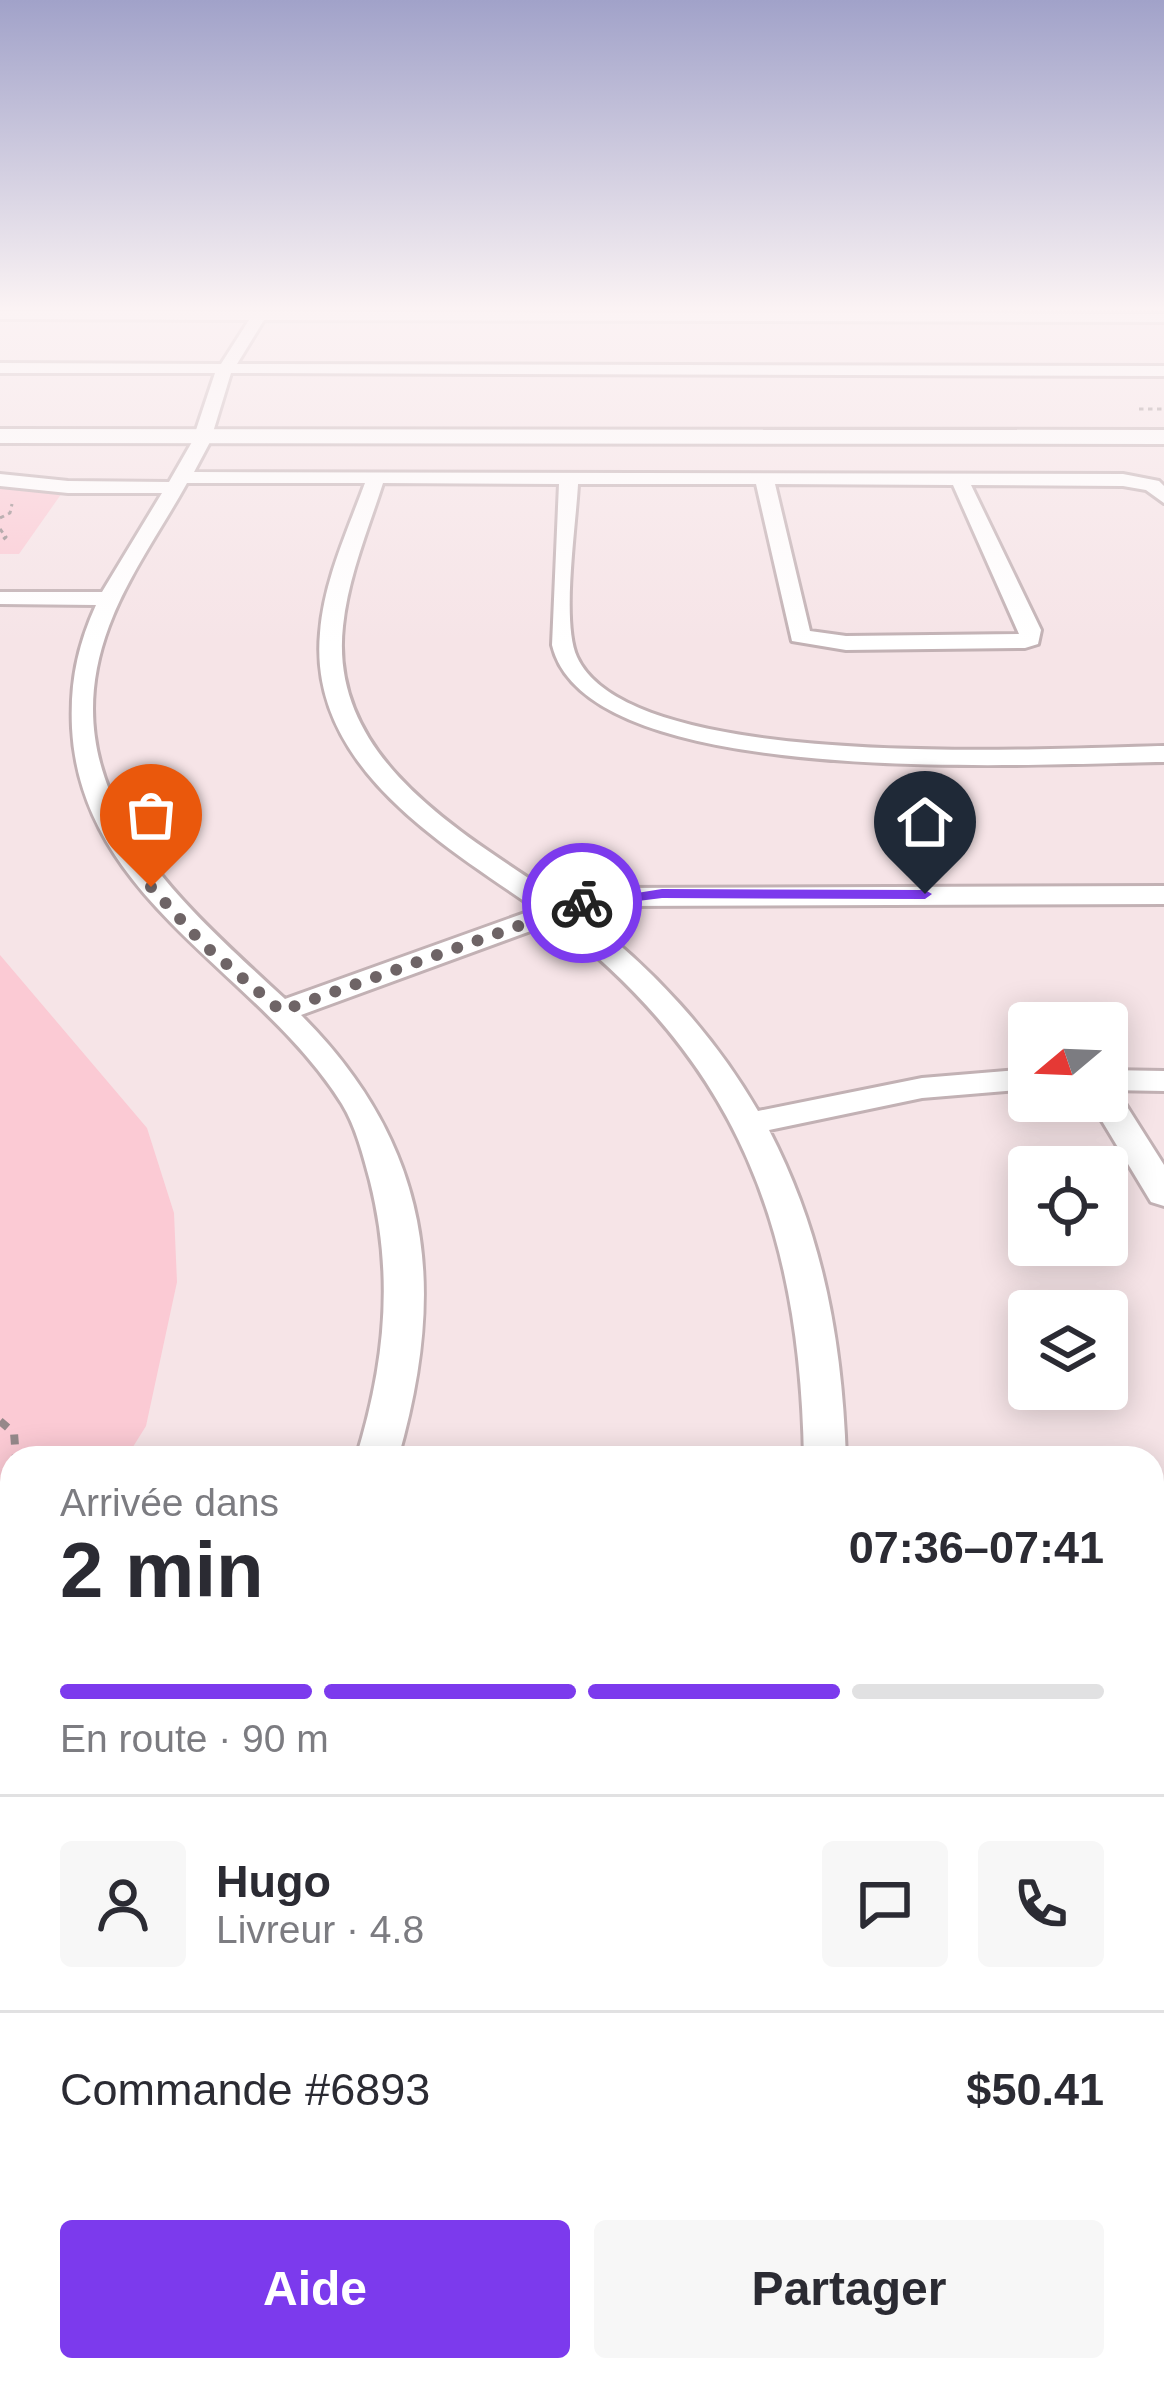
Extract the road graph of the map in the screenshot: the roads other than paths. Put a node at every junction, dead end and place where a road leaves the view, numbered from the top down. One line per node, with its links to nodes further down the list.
1 (207, 421): 3 (street)
2 (0, 436): 3 (street)
3 (204, 436): 4 (street); 10 (street)
4 (1164, 437)
5 (376, 477): 6 (street); 10 (street); 16 (street)
6 (568, 478): 7 (street); 14 (street)
7 (764, 478): 8 (street); 8 (street)
8 (958, 479): 11 (street)
9 (0, 480): 10 (street)
10 (179, 482): 13 (street)
11 (1164, 497)
12 (0, 598): 13 (street)
13 (112, 599): 17 (street)
14 (1164, 754)
15 (1164, 896): 16 (street)
16 (557, 910): 17 (street); 22 (street)
17 (281, 1011): 24 (street)
18 (1008, 1081): 22 (street)
19 (1128, 1081): 20 (street)
20 (1164, 1081)
21 (1120, 1122): 23 (street)
22 (752, 1123): 25 (street)
23 (1164, 1194)
24 (380, 1446)
25 (825, 1446)

